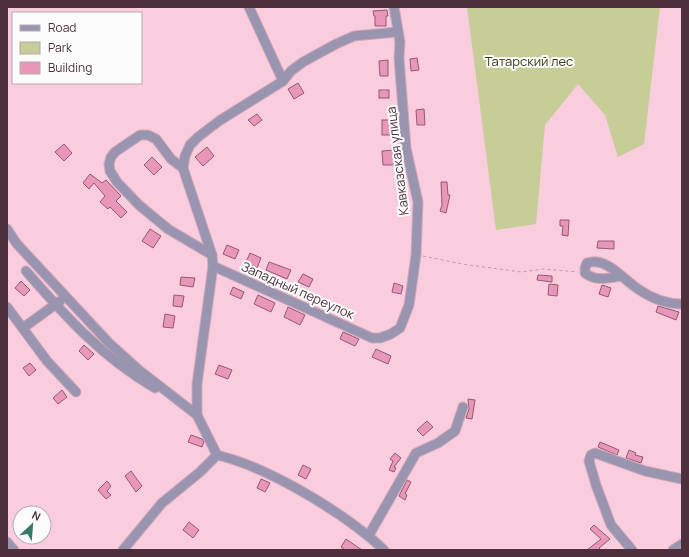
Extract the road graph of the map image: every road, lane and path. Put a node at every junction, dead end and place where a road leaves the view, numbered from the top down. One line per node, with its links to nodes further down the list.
1 (249, 7): 4 (street)
2 (394, 7): 3 (street, Кавказская улица)
3 (397, 32): 4 (street); 8 (street, Кавказская улица)
4 (283, 81): 5 (street)
5 (183, 168): 7 (street); 7 (street)
6 (7, 229): 13 (street)
7 (212, 255): 9 (street)
8 (416, 255): 11 (path); 18 (street, Кавказская улица)
9 (213, 266): 18 (street, Западный переулок); 22 (street)
10 (26, 271): 15 (street)
11 (585, 273): 12 (street); 12 (street)
12 (622, 276): 14 (street)
13 (66, 297): 15 (street); 20 (street)
14 (682, 304)
15 (55, 305): 17 (street); 20 (street)
16 (7, 307): 17 (street)
17 (23, 328): 19 (street)
18 (372, 338)
19 (76, 392)
20 (183, 404): 22 (street)
21 (463, 407): 25 (street)
22 (197, 415): 23 (street)
23 (218, 455): 25 (street); 29 (street)
24 (682, 479): 31 (street)
25 (369, 535): 30 (street)
26 (7, 542): 28 (street)
27 (682, 544): 32 (street)
28 (14, 550)
29 (123, 550)
30 (384, 550)
31 (632, 550)
32 (673, 550)

